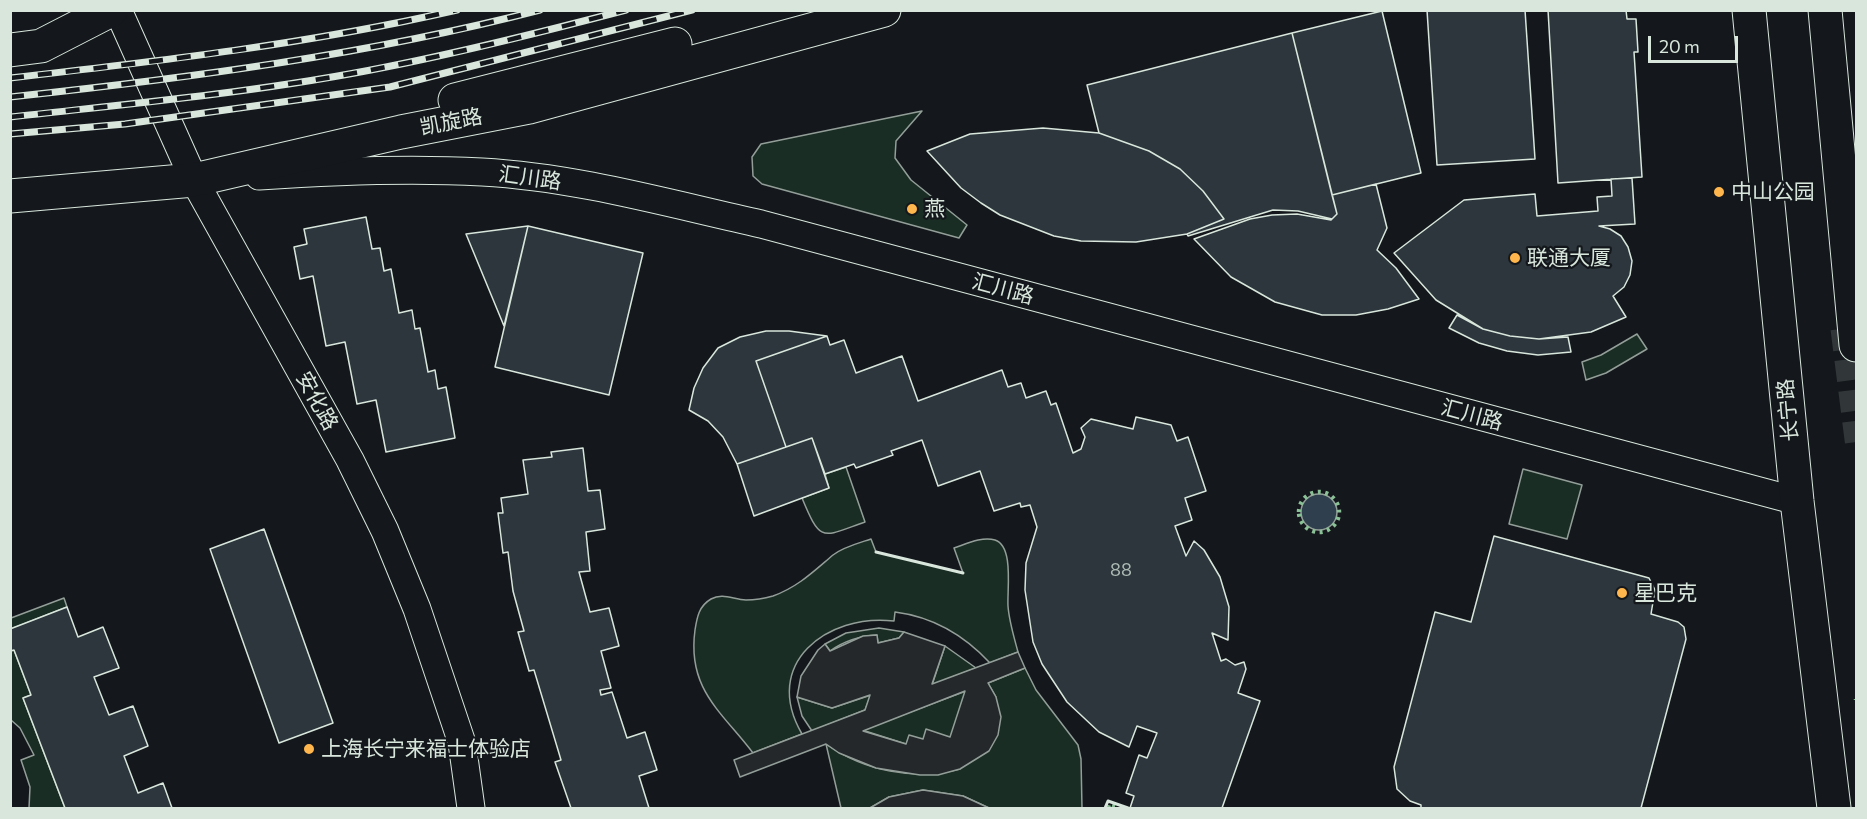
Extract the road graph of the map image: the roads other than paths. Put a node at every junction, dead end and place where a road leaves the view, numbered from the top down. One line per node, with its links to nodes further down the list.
1 (111, 10): 7 (street)
2 (118, 10): 8 (street, 安化路)
3 (805, 10): 8 (street)
4 (884, 10): 8 (street, 凯旋路)
5 (1749, 10): 11 (street, 长宁路)
6 (1825, 10): 10 (street)
7 (10, 50)
8 (191, 171): 9 (street, 凯旋路); 11 (street, 汇川路); 12 (street, 安化路)
9 (10, 196)
10 (1857, 345)
11 (1797, 501): 13 (street, 长宁路)
12 (471, 808)
13 (1834, 808)

